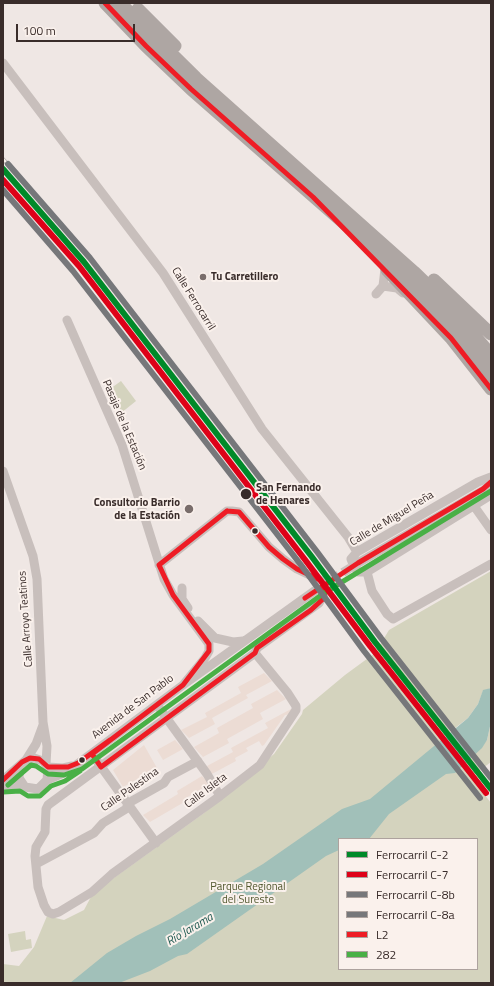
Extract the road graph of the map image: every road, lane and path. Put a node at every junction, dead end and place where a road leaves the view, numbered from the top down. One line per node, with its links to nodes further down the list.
1 (105, 3): 5 (highway)
2 (120, 3): 12 (highway)
3 (132, 3): 11 (highway)
4 (3, 63): 22 (street, Calle Ferrocarril)
5 (313, 197): 6 (highway); 13 (highway)
6 (385, 269): 7 (street); 9 (highway)
7 (383, 286): 8 (street); 9 (street)
8 (376, 294)
9 (420, 306): 14 (highway)
10 (67, 320): 25 (street, Pasaje de la Estación)
11 (491, 334)
12 (491, 355)
13 (491, 372)
14 (491, 390)
15 (3, 471): 34 (street, Calle Arroyo Teatinos)
16 (491, 473): 19 (street)
17 (491, 476): 19 (street, Calle de Miguel Peña)
18 (491, 482): 19 (street)
19 (486, 488): 20 (street, Calle de Miguel Peña); 22 (street, Calle de Miguel Peña); 23 (street)
20 (474, 506): 21 (street); 26 (street, Calle de Miguel Peña)
21 (491, 530)
22 (356, 552): 26 (street, Calle de Miguel Peña)
23 (358, 563)
24 (491, 564): 26 (street)
25 (159, 566): 30 (street); 31 (street, Pasaje de la Estación)
26 (367, 572)
27 (320, 587): 29 (street, Avenida de San Pablo)
28 (182, 588): 29 (street)
29 (245, 641): 31 (street, Avenida de San Pablo)
30 (255, 653): 33 (street); 45 (street, Calle Isleta)
31 (183, 685): 32 (street, Avenida de San Pablo)
32 (157, 705): 33 (street); 35 (street, Avenida de San Pablo)
33 (166, 718): 36 (street); 40 (street)
34 (43, 722): 37 (street, Calle Arroyo Teatinos); 39 (street, Calle Arroyo Teatinos)
35 (92, 754): 38 (street, Avenida de San Pablo); 40 (street)
36 (198, 761): 45 (street); 46 (street, Calle Palestina)
37 (23, 763): 39 (street); 41 (street, Calle Arroyo Teatinos); 43 (street)
38 (78, 763): 39 (street); 42 (street)
39 (47, 766): 42 (street)
40 (101, 767): 46 (street); 48 (street)
41 (3, 780)
42 (47, 780): 43 (street)
43 (22, 784): 44 (street)
44 (3, 785)
45 (220, 796): 47 (street, Calle Isleta)
46 (128, 804): 47 (street); 48 (street, Calle Palestina)
47 (156, 843): 48 (street, Calle Isleta)
48 (36, 864)

